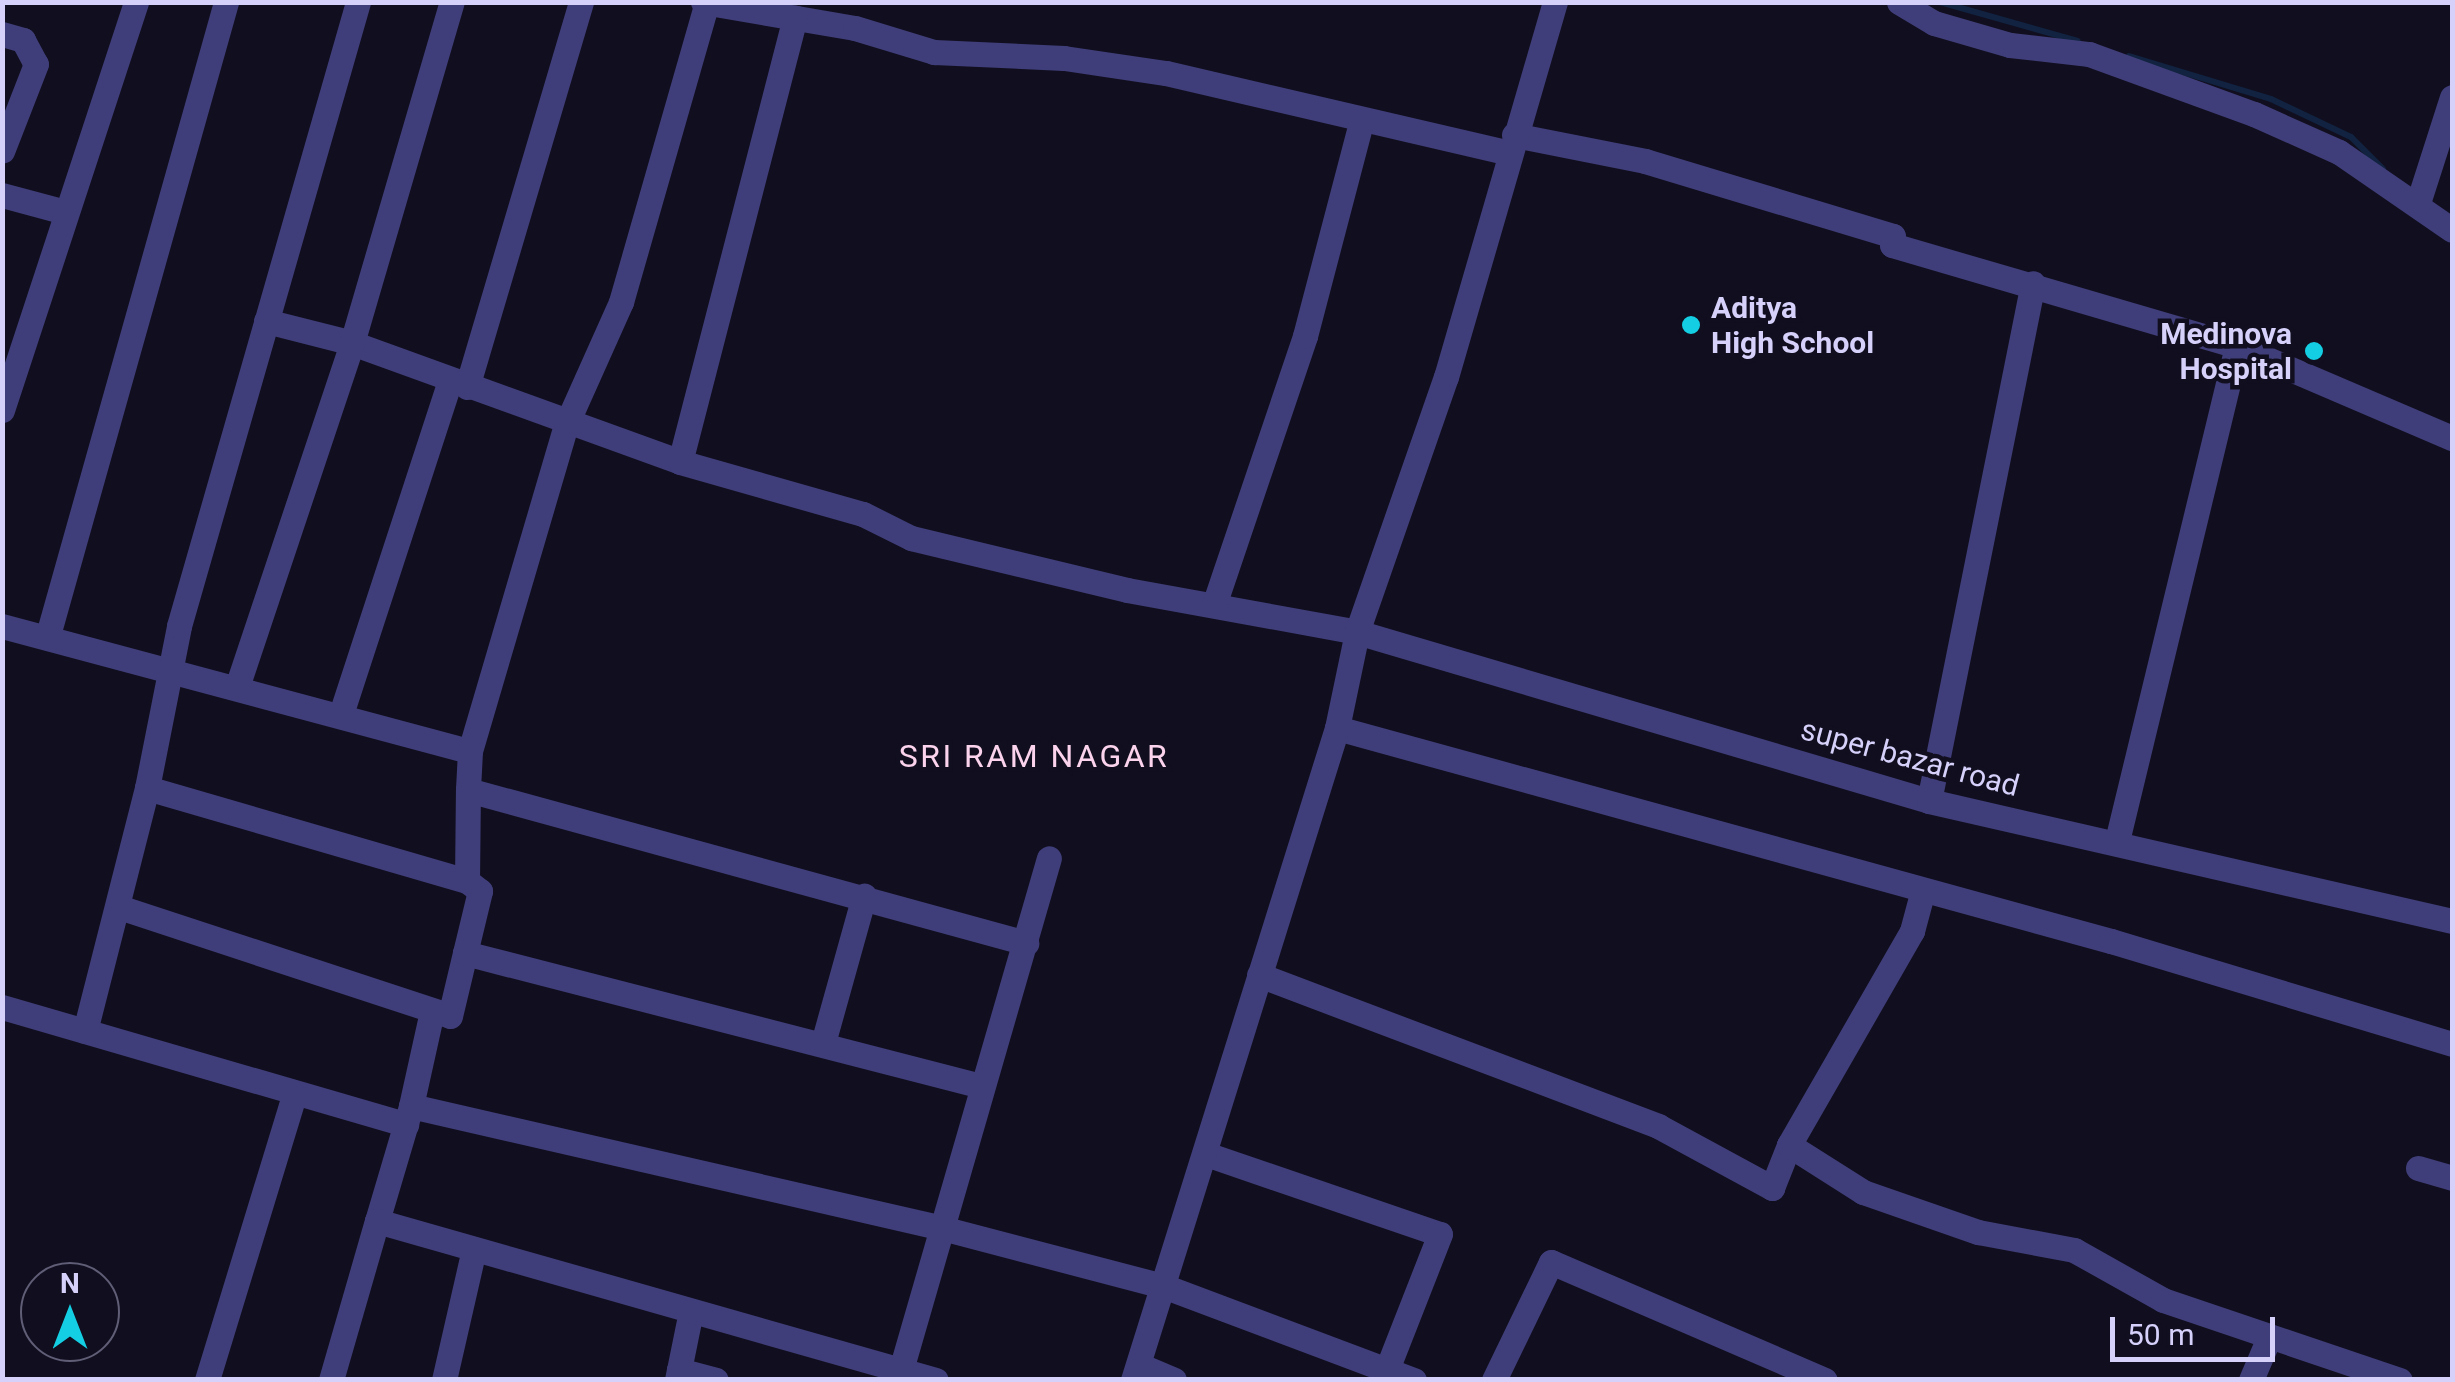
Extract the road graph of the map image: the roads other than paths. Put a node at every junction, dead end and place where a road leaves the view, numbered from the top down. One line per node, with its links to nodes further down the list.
1 (136, 2): 17 (street)
2 (226, 2): 31 (street)
3 (358, 2): 20 (street)
4 (452, 2): 21 (street)
5 (582, 2): 23 (street)
6 (1555, 2): 13 (street)
7 (1899, 2): 16 (street)
8 (705, 3): 9 (street); 25 (street)
9 (795, 18): 12 (street); 27 (street)
10 (2, 34): 14 (street)
11 (2452, 97): 16 (street)
12 (1362, 119): 13 (street); 28 (street)
13 (1512, 144): 19 (street); 30 (street)
14 (2, 151)
15 (2, 196): 17 (street)
16 (2418, 204): 18 (street)
17 (65, 212): 24 (street)
18 (2452, 230)
19 (2034, 282): 22 (street); 39 (street)
20 (266, 321): 21 (street, super bazar road); 32 (street)
21 (352, 344): 23 (street, super bazar road); 33 (street)
22 (2237, 346): 26 (street); 40 (street)
23 (458, 384): 25 (street, super bazar road); 34 (street)
24 (2, 410)
25 (566, 425): 27 (street, super bazar road); 36 (street)
26 (2452, 438)
27 (680, 462): 28 (street, super bazar road)
28 (1214, 605): 30 (street, super bazar road)
29 (2, 626): 31 (street)
30 (1357, 632): 35 (street); 39 (street, super bazar road)
31 (48, 635): 32 (street)
32 (175, 668): 33 (street); 37 (street)
33 (238, 684): 34 (street)
34 (341, 714): 36 (street)
35 (1337, 728): 43 (street); 49 (street)
36 (470, 752): 38 (street)
37 (147, 788): 42 (street); 45 (street)
38 (468, 790): 42 (street); 44 (street)
39 (1929, 801): 40 (street, super bazar road)
40 (2117, 840): 46 (street, super bazar road)
41 (1048, 858): 47 (street)
42 (467, 881): 48 (street)
43 (1923, 890): 54 (street); 58 (street)
44 (864, 896): 47 (street); 53 (street)
45 (119, 907): 51 (street); 52 (street)
46 (2452, 921)
47 (1026, 942): 55 (street)
48 (465, 953): 51 (street); 53 (street)
49 (1258, 975): 58 (street); 59 (street)
50 (2, 1007): 52 (street)
51 (432, 1011): 57 (street)
52 (85, 1030): 56 (street)
53 (824, 1043): 55 (street)
54 (2452, 1044)
55 (981, 1086): 63 (street)
56 (295, 1093): 57 (street); 72 (street)
57 (409, 1115): 62 (street); 63 (street)
58 (1789, 1145): 67 (street)
59 (1206, 1154): 65 (street); 68 (street)
60 (2418, 1168): 61 (street)
61 (2452, 1178)
62 (377, 1221): 64 (street); 73 (street)
63 (938, 1227): 65 (street); 70 (street)
64 (474, 1248): 66 (street); 74 (street)
65 (1166, 1287): 68 (street); 69 (street)
66 (692, 1311): 70 (street); 71 (street)
67 (2268, 1340): 81 (street); 82 (street)
68 (1387, 1369): 78 (street)
69 (1136, 1372): 77 (street)
70 (899, 1374): 76 (street)
71 (678, 1375): 75 (street)
72 (207, 1380)
73 (331, 1380)
74 (444, 1380)
75 (716, 1380)
76 (936, 1380)
77 (1174, 1380)
78 (1414, 1380)
79 (1494, 1380): 80 (street)
80 (1825, 1380)
81 (2251, 1380)
82 (2400, 1380)

